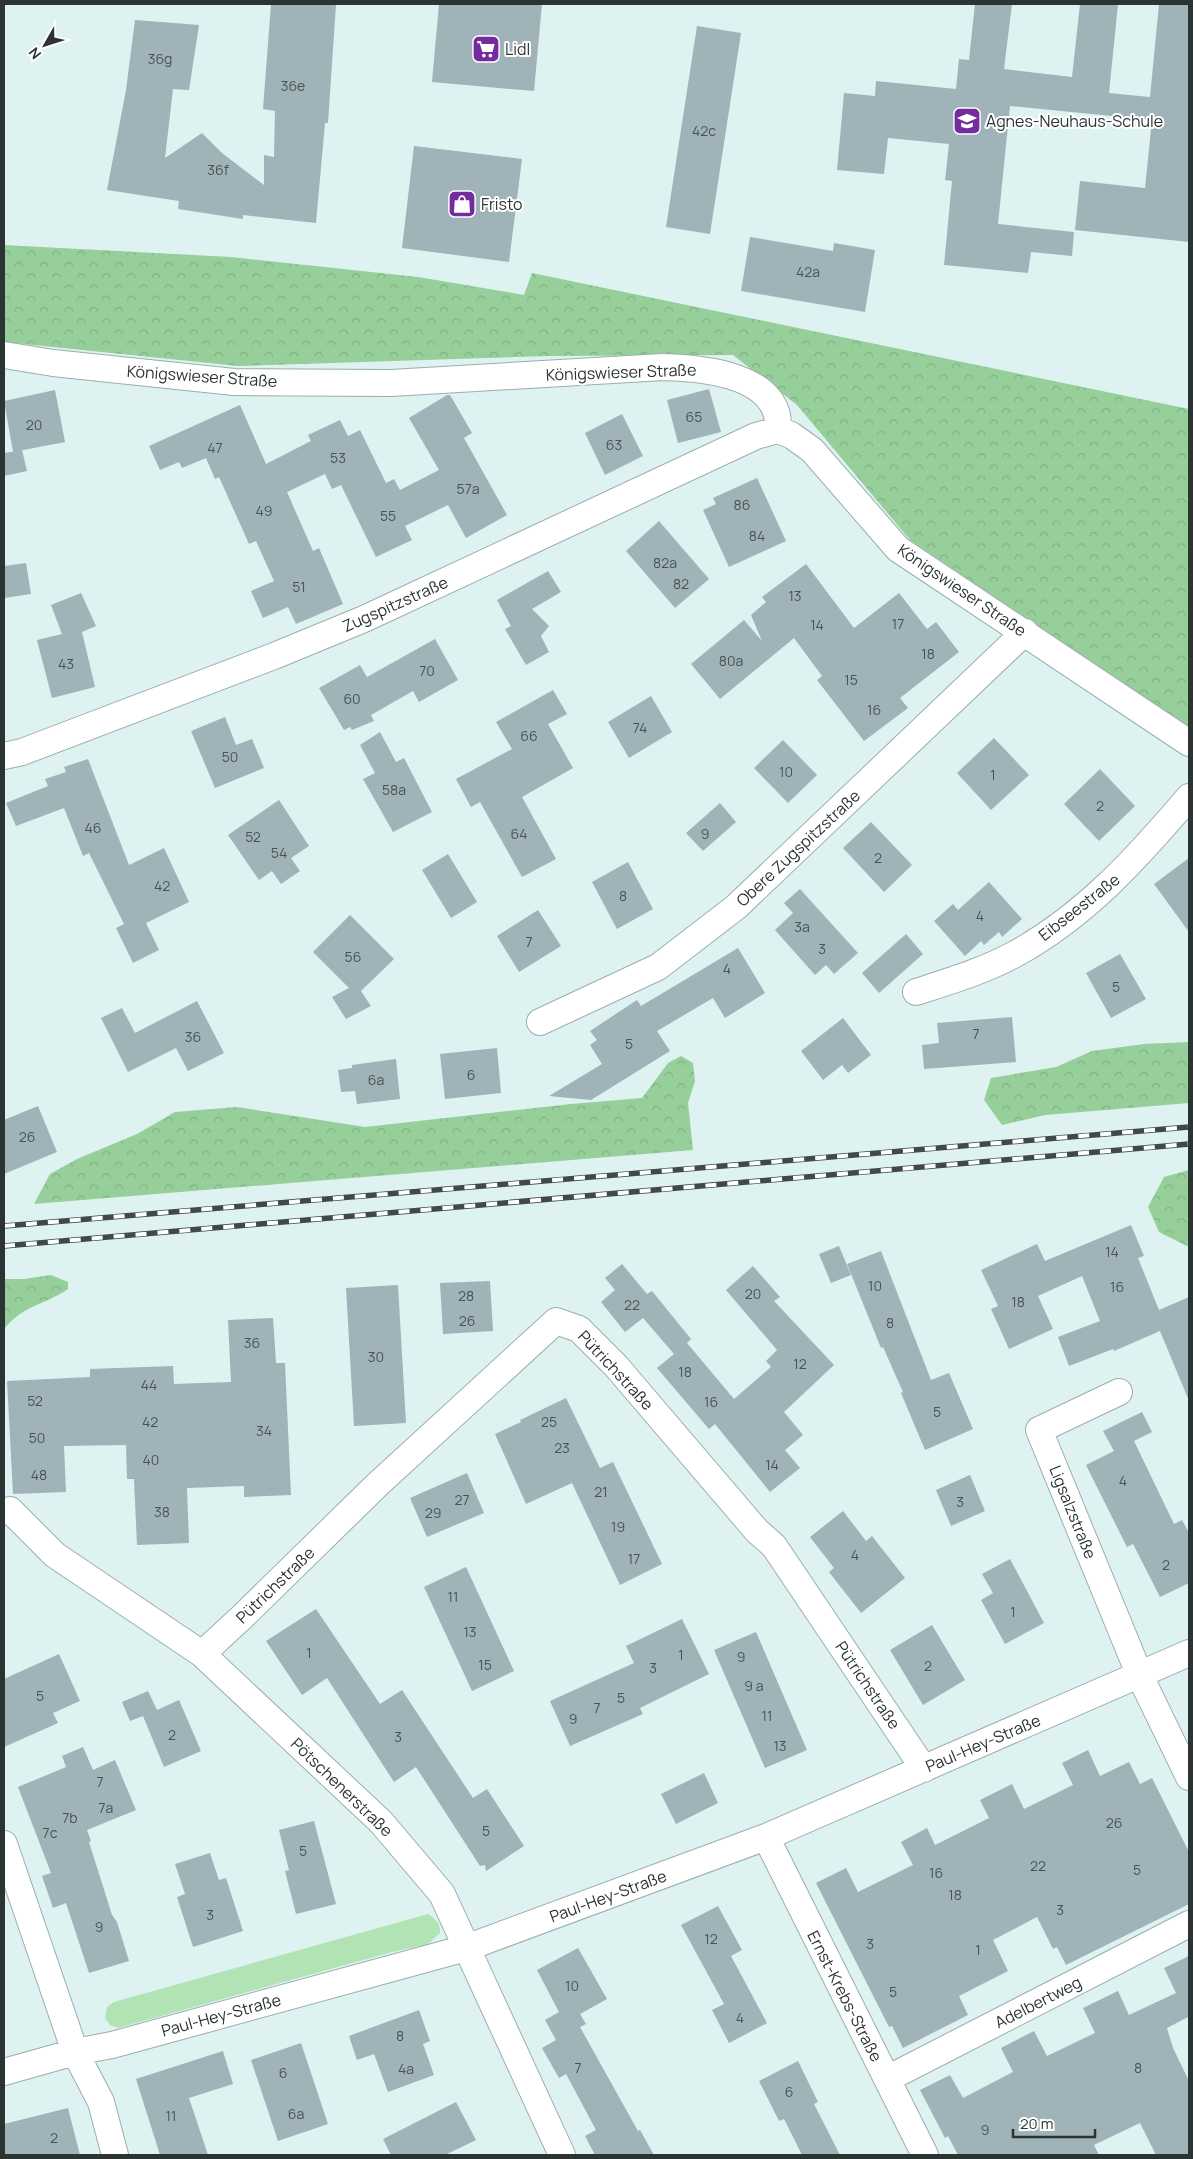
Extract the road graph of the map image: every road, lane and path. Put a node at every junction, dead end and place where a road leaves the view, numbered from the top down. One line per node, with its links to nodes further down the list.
1 (4, 355): 2 (street, Königswieser Straße)
2 (778, 430): 3 (street, Königswieser Straße); 5 (street, Zugspitzstraße)
3 (1025, 632): 4 (street, Königswieser Straße); 8 (street, Obere Zugspitzstraße)
4 (1189, 743)
5 (4, 756)
6 (1189, 797): 7 (street, Eibseestraße)
7 (916, 992)
8 (540, 1022)
9 (1119, 1392): 13 (street, Ligsalzstraße)
10 (10, 1510): 12 (street, Pötschenerstraße)
11 (1189, 1653): 13 (street, Paul-Hey-Straße)
12 (202, 1654): 14 (street, Pütrichstraße); 19 (street, Pötschenerstraße)
13 (1140, 1676): 14 (street, Paul-Hey-Straße); 15 (street)
14 (924, 1769): 16 (street, Paul-Hey-Straße)
15 (1189, 1777)
16 (766, 1838): 19 (street, Paul-Hey-Straße); 22 (street, Ernst-Krebs-Straße)
17 (4, 1844): 20 (street)
18 (1189, 1924): 22 (street, Adelbertweg)
19 (466, 1948): 20 (street, Paul-Hey-Straße); 24 (street, Pötschenerstraße)
20 (76, 2052): 21 (street, Paul-Hey-Straße); 23 (street)
21 (4, 2072)
22 (887, 2079): 25 (street, Ernst-Krebs-Straße)
23 (115, 2155)
24 (562, 2155)
25 (925, 2155)

